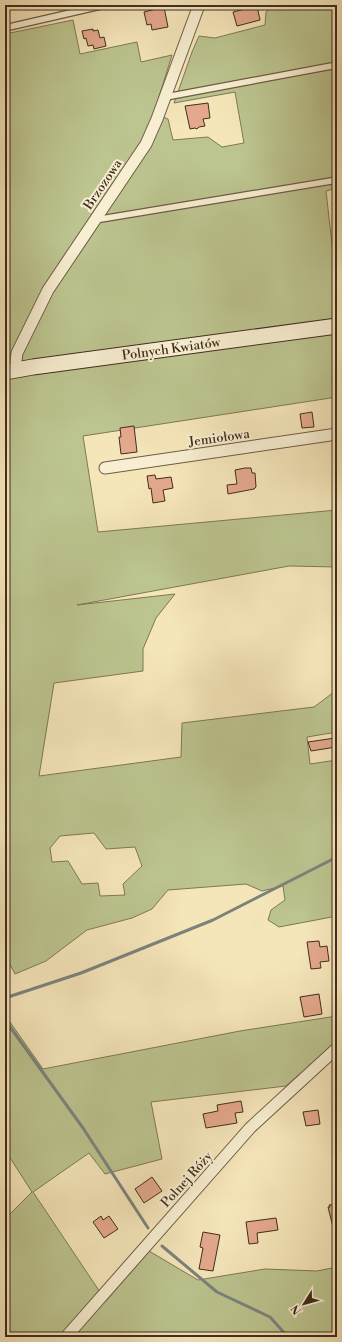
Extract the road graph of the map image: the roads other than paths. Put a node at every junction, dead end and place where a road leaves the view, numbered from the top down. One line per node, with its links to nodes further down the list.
1 (105, 5): 3 (lane)
2 (199, 5): 5 (street, Brzozowa)
3 (5, 28)
4 (337, 65): 5 (lane)
5 (165, 97): 7 (street, Brzozowa)
6 (337, 180): 7 (lane)
7 (95, 220): 9 (street, Brzozowa)
8 (337, 326): 9 (street, Polnych Kwiatów)
9 (11, 371)
10 (337, 434): 11 (street, Jemiołowa)
11 (105, 468)
12 (337, 1048): 13 (street, Polnej Róży)
13 (66, 1337)

